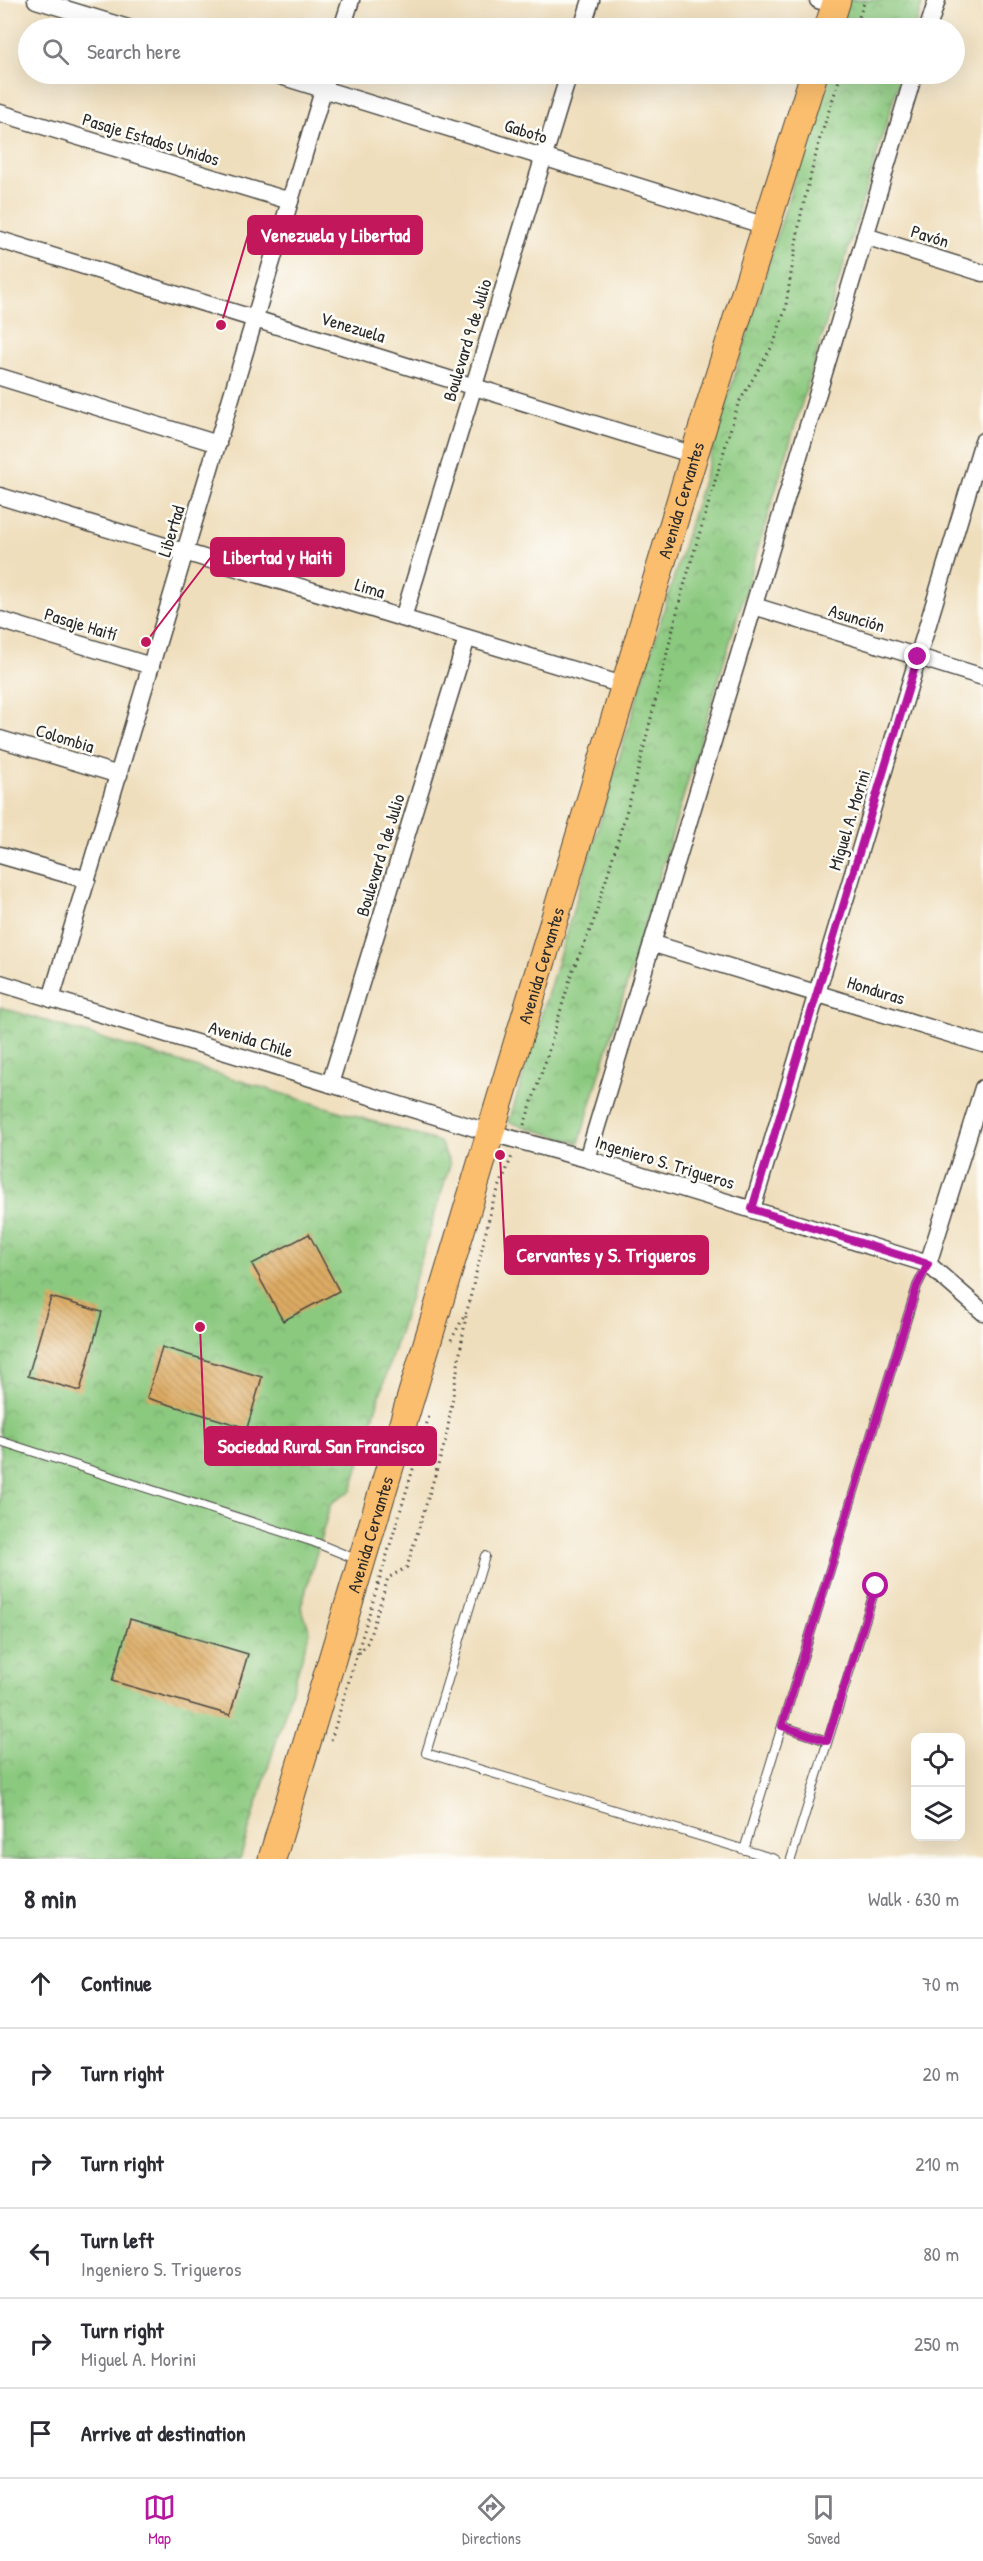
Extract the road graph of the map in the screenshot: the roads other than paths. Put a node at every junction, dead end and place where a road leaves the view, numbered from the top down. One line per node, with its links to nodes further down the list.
1 (36, 0): 5 (street)
2 (351, 0): 6 (street)
3 (591, 0): 7 (street)
4 (937, 0): 8 (street)
5 (95, 18)
6 (345, 18)
7 (585, 18)
8 (931, 18)
9 (325, 84): 16 (street, Libertad)
10 (335, 84): 15 (street, Gaboto)
11 (565, 84): 15 (street, Boulevard 9 de Julio)
12 (811, 84): 17 (main road, Avenida Cervantes)
13 (911, 84): 18 (street)
14 (0, 113): 16 (street, Pasaje Estados Unidos)
15 (544, 157): 17 (street, Gaboto); 23 (street, Boulevard 9 de Julio)
16 (290, 201): 21 (street, Libertad)
17 (766, 226): 26 (main road, Avenida Cervantes)
18 (865, 236): 20 (street, Pavón); 29 (street)
19 (0, 240): 21 (street, Venezuela)
20 (983, 273)
21 (254, 317): 23 (street, Venezuela); 25 (street, Libertad)
22 (0, 377): 25 (street)
23 (473, 385): 26 (street, Venezuela); 30 (street, Boulevard 9 de Julio)
24 (983, 441): 33 (street, Miguel A. Morini)
25 (218, 444): 28 (street, Libertad)
26 (694, 455): 36 (main road, Avenida Cervantes)
27 (0, 496): 28 (street, Lima)
28 (185, 552): 30 (street, Lima); 34 (street, Libertad)
29 (754, 606): 33 (street, Asunción); 41 (street)
30 (403, 618): 32 (street, Lima)
31 (0, 620): 34 (street, Pasaje Haití)
32 (467, 638): 36 (street, Lima); 46 (street, Boulevard 9 de Julio)
33 (918, 657): 35 (street, Asunción); 43 (street, Miguel A. Morini)
34 (152, 666): 38 (street, Libertad)
35 (983, 677)
36 (626, 686): 48 (main road, Avenida Cervantes)
37 (0, 739): 38 (street, Colombia)
38 (118, 775): 40 (street, Libertad)
39 (0, 855): 40 (street)
40 (87, 880): 44 (street, Libertad)
41 (654, 944): 43 (street, Honduras); 49 (street)
42 (0, 983): 44 (street, Avenida Chile)
43 (818, 993): 45 (street, Honduras); 50 (street, Miguel A. Morini)
44 (51, 999): 46 (street, Avenida Chile)
45 (983, 1044)
46 (330, 1084): 48 (street, Avenida Chile)
47 (983, 1088): 51 (street)
48 (491, 1133): 49 (street, Ingeniero S. Trigueros); 55 (main road, Avenida Cervantes)
49 (587, 1159): 50 (street, Ingeniero S. Trigueros)
50 (752, 1209): 51 (street, Ingeniero S. Trigueros)
51 (928, 1264): 52 (street, Ingeniero S. Trigueros); 57 (lane)
52 (983, 1312)
53 (0, 1441): 55 (lane)
54 (485, 1556): 59 (lane)
55 (361, 1561): 60 (main road, Avenida Cervantes)
56 (876, 1586): 58 (lane)
57 (782, 1726): 58 (lane); 59 (lane)
58 (827, 1741): 62 (lane)
59 (744, 1850): 61 (lane)
60 (272, 1859)
61 (775, 1859)
62 (791, 1859)

